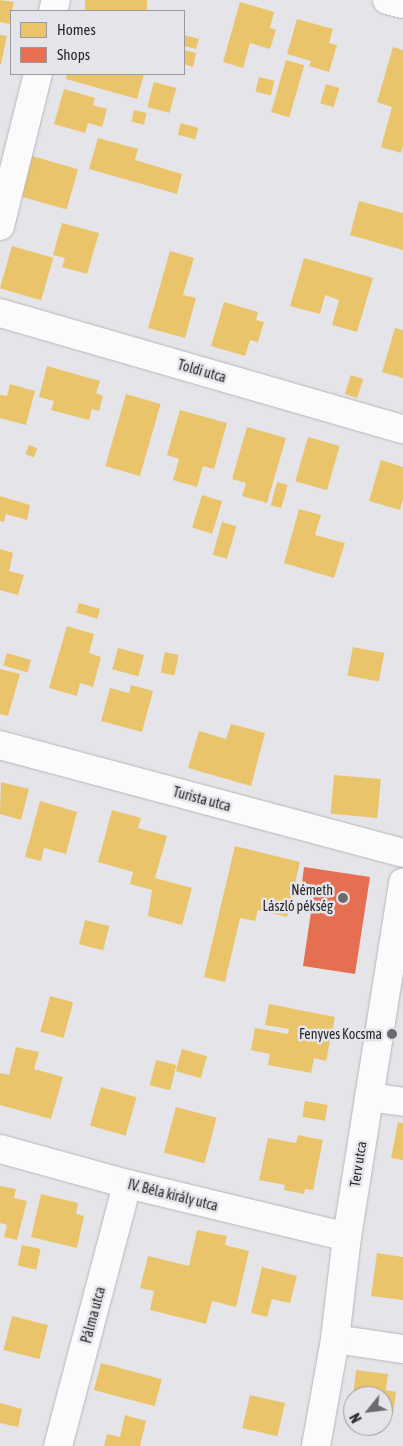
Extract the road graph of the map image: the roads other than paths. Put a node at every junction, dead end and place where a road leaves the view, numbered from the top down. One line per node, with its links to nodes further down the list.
1 (387, 0): 2 (street)
2 (403, 4)
3 (38, 75): 4 (street)
4 (0, 226)
5 (0, 313): 6 (street, Toldi utca)
6 (403, 429)
7 (0, 745): 8 (street, Turista utca)
8 (403, 853)
9 (403, 882): 10 (street, Terv utca)
10 (369, 1097): 11 (street); 14 (street, Terv utca)
11 (403, 1102)
12 (0, 1149): 13 (street, IV. Béla király utca)
13 (128, 1184): 14 (street, IV. Béla király utca); 17 (street, Pálma utca)
14 (347, 1237): 15 (street, Terv utca)
15 (335, 1339): 16 (street); 18 (street, Terv utca)
16 (403, 1349)
17 (58, 1446)
18 (316, 1446)

